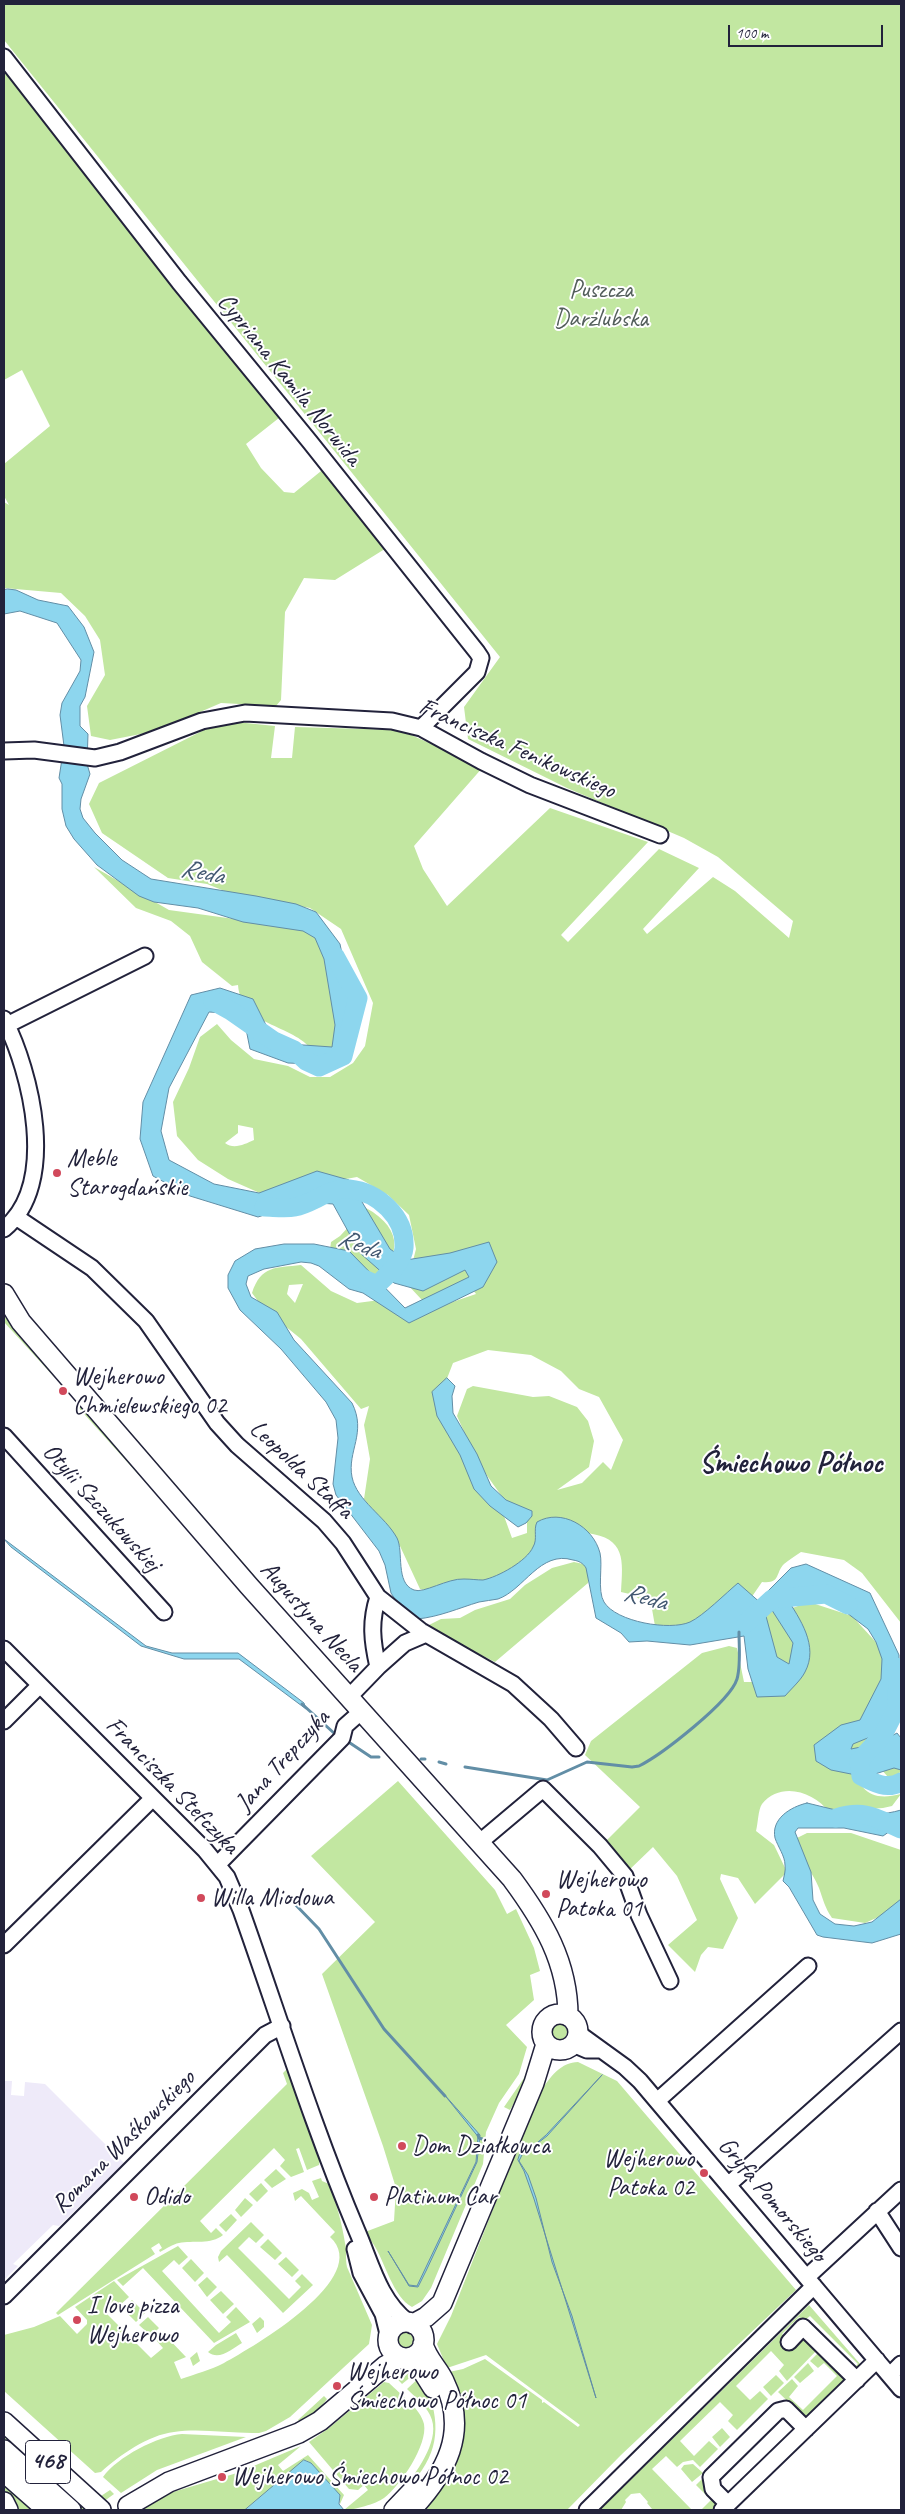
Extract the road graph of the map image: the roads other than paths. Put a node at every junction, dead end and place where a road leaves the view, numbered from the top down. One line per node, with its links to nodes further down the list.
1 (4, 57): 2 (street, Cypriana Kamila Norwida)
2 (421, 728): 3 (street, Franciszka Fenikowskiego); 4 (street, Franciszka Fenikowskiego)
3 (4, 751)
4 (660, 835)
5 (146, 956): 6 (street)
6 (5, 1022): 7 (street)
7 (7, 1226): 12 (street, Leopolda Staffa)
8 (4, 1294): 10 (main road, Augustyna Necla)
9 (4, 1310): 10 (main road, Augustyna Necla)
10 (21, 1322): 18 (main road, Augustyna Necla)
11 (4, 1436): 13 (street, Otylii Szczukowskiej)
12 (378, 1597): 14 (street, Leopolda Staffa); 16 (street)
13 (164, 1612)
14 (426, 1634): 16 (street); 20 (street, Leopolda Staffa)
15 (4, 1649): 17 (street, Franciszka Stefczyka)
16 (378, 1667): 18 (street)
17 (40, 1685): 19 (street); 21 (street, Franciszka Stefczyka)
18 (355, 1704): 22 (main road, Augustyna Necla); 23 (street, Jana Trepczyka)
19 (4, 1721)
20 (576, 1748)
21 (153, 1798): 23 (street, Franciszka Stefczyka); 24 (street)
22 (480, 1842): 26 (street); 27 (main road, Augustyna Necla)
23 (218, 1864): 28 (street, Franciszka Stefczyka)
24 (4, 1945)
25 (808, 1966): 31 (street)
26 (670, 1981)
27 (561, 2015): 30 (main road); 30 (main road)
28 (282, 2026): 36 (street, Franciszka Stefczyka); 38 (street, Romana Waśkowskiego)
29 (901, 2031): 32 (street)
30 (564, 2043): 31 (street, Gryfa Pomorskiego); 39 (main road)
31 (657, 2101): 32 (street, Gryfa Pomorskiego)
32 (728, 2185): 37 (street, Gryfa Pomorskiego)
33 (901, 2190): 34 (street)
34 (877, 2211): 35 (street); 37 (street)
35 (901, 2248)
36 (365, 2266): 39 (street, Franciszka Stefczyka); 40 (street, Franciszka Stefczyka)
37 (810, 2282): 43 (street, Gryfa Pomorskiego); 62 (street)
38 (4, 2296)
39 (417, 2332): 40 (main road); 42 (main road); 61 (main road)
40 (388, 2337): 42 (main road); 48 (main road)
41 (789, 2342): 46 (street)
42 (403, 2358): 48 (main road); 60 (main road)
43 (877, 2360): 45 (street, Gryfa Pomorskiego); 46 (street)
44 (901, 2364): 45 (street)
45 (890, 2375): 47 (street, Gryfa Pomorskiego)
46 (857, 2380): 50 (street)
47 (901, 2388)
48 (348, 2395): 55 (main road)
49 (4, 2422): 54 (main road, 468)
50 (806, 2429): 56 (street); 56 (street)
51 (4, 2450): 59 (main road, 468)
52 (4, 2472): 58 (main road)
53 (4, 2502): 57 (main road)
54 (96, 2506)
55 (128, 2506)
56 (725, 2507)
57 (8, 2510)
58 (47, 2510)
59 (71, 2510)
60 (394, 2510)
61 (411, 2510)
62 (587, 2510)

